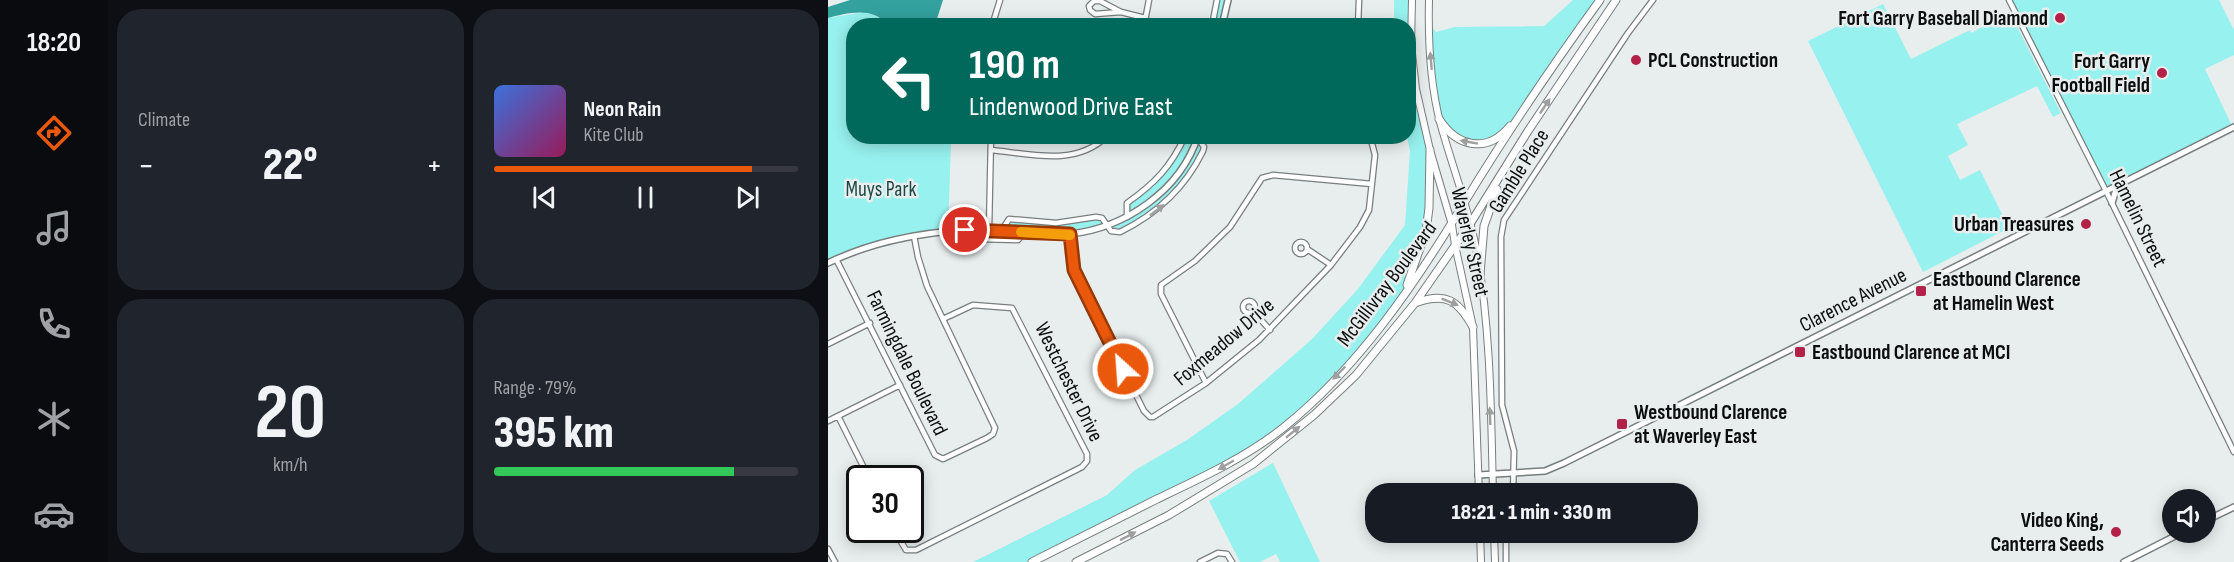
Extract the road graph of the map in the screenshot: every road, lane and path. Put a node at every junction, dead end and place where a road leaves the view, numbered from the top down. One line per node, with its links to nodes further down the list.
1 (1000, 0): 13 (street)
2 (1149, 0): 14 (street)
3 (1217, 0): 15 (street)
4 (1228, 0): 16 (street)
5 (1359, 0): 17 (street)
6 (1412, 0): 18 (main road, Waverley Street)
7 (1429, 0): 21 (main road, Waverley Street, one-way to 7)
8 (1600, 0): 20 (main road, McGillivray Boulevard)
9 (1616, 0): 31 (main road, McGillivray Boulevard, one-way to 9)
10 (1653, 0): 68 (street, Gamble Place)
11 (2009, 0): 34 (street, Hamelin Street)
12 (1121, 12): 12 (street); 14 (street)
13 (994, 18)
14 (1145, 18)
15 (1214, 18)
16 (1224, 18)
17 (1358, 18)
18 (1412, 18)
19 (1416, 89): 30 (main road, Waverley Street)
20 (1530, 101): 21 (main road, one-way to 21); 36 (main road, McGillivray Boulevard)
21 (1439, 119): 36 (main road, Waverley Street)
22 (2234, 127): 33 (street, Clarence Avenue)
23 (992, 144): 29 (street)
24 (1095, 144): 29 (street)
25 (1181, 144): 37 (street)
26 (1194, 144): 37 (street)
27 (1202, 144): 40 (street, one-way to 27)
28 (1372, 144): 32 (street, Foxmeadow Drive)
29 (992, 150): 42 (street)
30 (1430, 150): 39 (main road, Waverley Street); 53 (main road)
31 (1503, 173): 38 (main road, McGillivray Boulevard); 52 (main road)
32 (1372, 184): 51 (street, Foxmeadow Drive); 61 (street)
33 (2117, 186): 34 (street, Clarence Avenue); 35 (street)
34 (2106, 191): 35 (street, Hamelin Street); 68 (street, Clarence Avenue)
35 (2112, 203): 65 (street, Hamelin Street)
36 (1464, 204): 38 (main road, Waverley Street); 39 (main road, McGillivray Boulevard)
37 (1127, 217): 40 (street)
38 (1470, 224): 47 (main road, McGillivray Boulevard); 52 (main road, Waverley Street)
39 (1452, 225): 47 (main road, Waverley Street); 53 (main road, McGillivray Boulevard)
40 (1107, 226): 43 (street); 45 (street)
41 (965, 230): 42 (street); 44 (street); 46 (street)
42 (989, 230): 43 (street)
43 (1002, 230): 44 (street)
44 (1025, 232): 45 (street)
45 (1070, 234): 61 (street, Foxmeadow Drive)
46 (914, 236): 49 (street); 56 (street, Farmingdale Boulevard)
47 (1455, 245): 54 (main road, McGillivray Boulevard); 58 (main road, Waverley Street)
48 (1307, 249): 51 (street)
49 (836, 259): 50 (street); 57 (street, Farmingdale Boulevard)
50 (828, 262)
51 (1331, 265): 59 (street, Foxmeadow Drive)
52 (1480, 274): 67 (main road, Waverley Street, one-way to 52)
53 (1404, 294): 82 (main road, McGillivray Boulevard, one-way to 82)
54 (1415, 303): 58 (main road, one-way to 58); 83 (main road, McGillivray Boulevard, one-way to 54)
55 (1253, 311): 59 (street)
56 (943, 319): 62 (street, Farmingdale Boulevard); 75 (street, Westchester Drive)
57 (870, 323): 60 (street); 62 (street, Farmingdale Boulevard)
58 (1473, 327): 69 (main road, Waverley Street)
59 (1270, 330): 61 (street, Foxmeadow Drive)
60 (828, 344)
61 (1206, 383)
62 (900, 385): 63 (street)
63 (838, 416): 64 (street); 66 (street)
64 (828, 421)
65 (2234, 452)
66 (862, 465)
67 (1493, 474): 68 (street, Clarence Avenue); 69 (street, Clarence Avenue); 71 (main road, Waverley Street)
68 (1515, 474): 72 (street, Gamble Place)
69 (1478, 475): 70 (main road, Waverley Street)
70 (1478, 483)
71 (1493, 483)
72 (1514, 483)
73 (2234, 507): 74 (street)
74 (2216, 516)
75 (901, 543)
76 (1480, 543): 86 (main road)
77 (1494, 543): 87 (main road)
78 (1506, 543): 88 (street)
79 (2162, 543): 89 (street)
80 (828, 549): 81 (street)
81 (835, 562)
82 (1032, 562)
83 (1076, 562)
84 (1200, 562): 85 (street)
85 (1232, 562)
86 (1481, 562)
87 (1495, 562)
88 (1506, 562)
89 (2124, 562)

